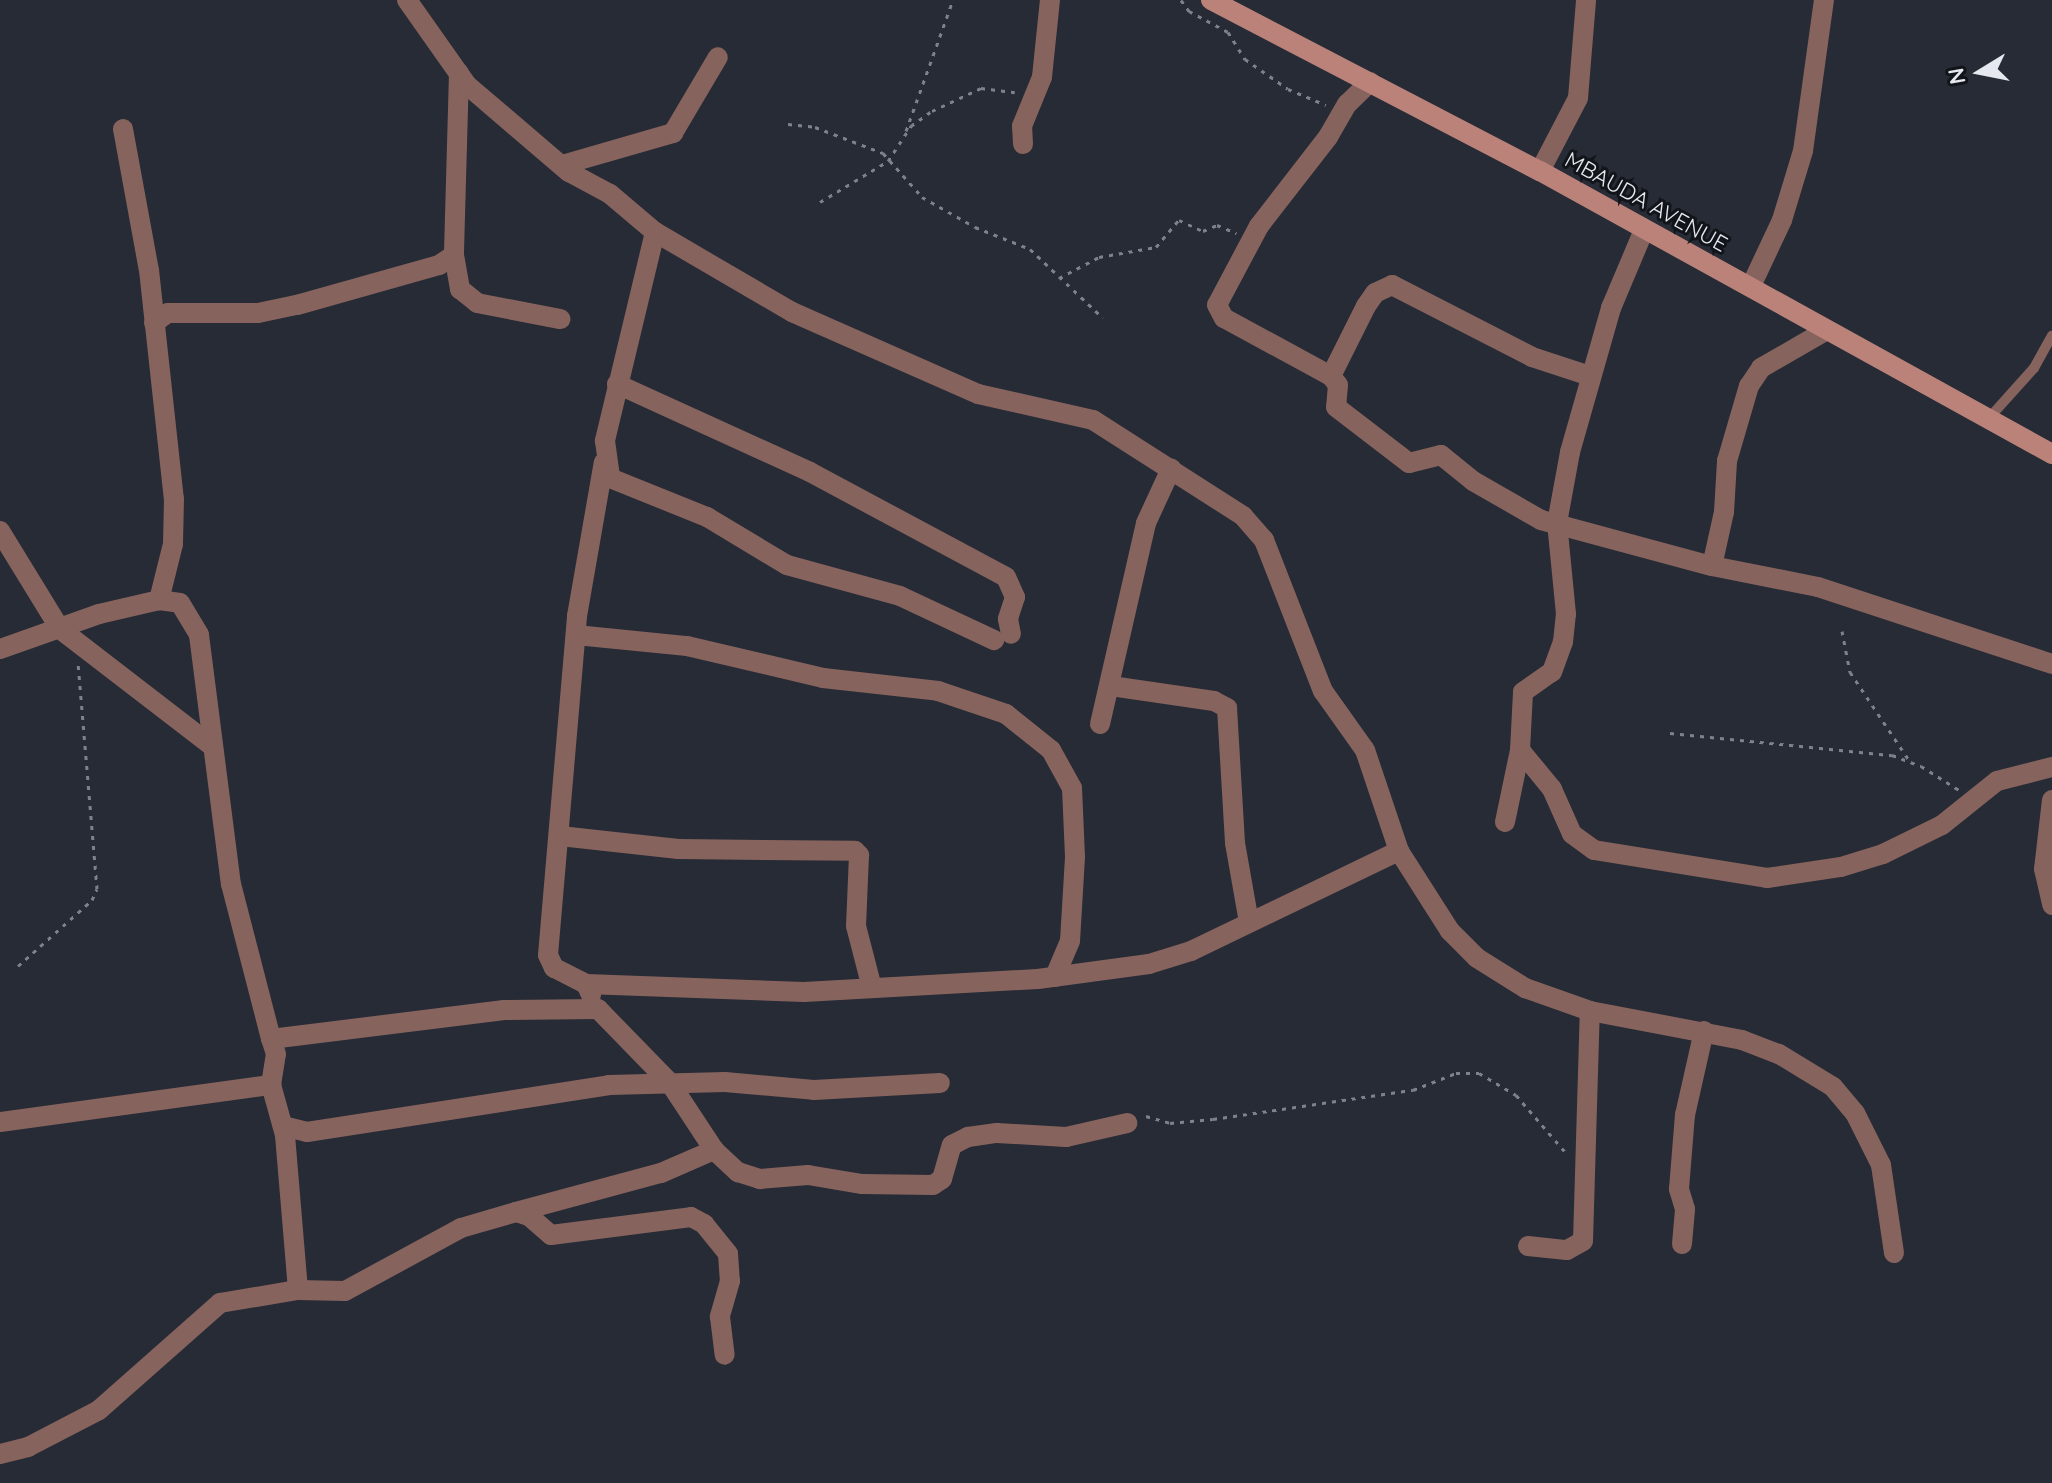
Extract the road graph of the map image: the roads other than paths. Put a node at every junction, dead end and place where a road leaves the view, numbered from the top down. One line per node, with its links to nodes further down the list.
1 (407, 0): 7 (street)
2 (1050, 0): 10 (street)
3 (1211, 0): 8 (street, MBAUDA AVENUE)
4 (1586, 0): 12 (street)
5 (1824, 0): 16 (street)
6 (718, 57): 11 (street)
7 (459, 73): 11 (street); 15 (street)
8 (1370, 82): 12 (street, MBAUDA AVENUE); 21 (street)
9 (123, 129): 18 (street)
10 (1023, 144)
11 (562, 165): 14 (street)
12 (1540, 171): 13 (street, MBAUDA AVENUE)
13 (1644, 230): 16 (street, MBAUDA AVENUE); 22 (street)
14 (655, 232): 23 (street); 27 (street)
15 (454, 255): 17 (street); 18 (street)
16 (1751, 286): 19 (street, MBAUDA AVENUE)
17 (560, 319)
18 (154, 323): 31 (street)
19 (1825, 331): 24 (street, MBAUDA AVENUE); 30 (street)
20 (2052, 336): 24 (lane)
21 (1331, 376): 22 (street); 28 (street)
22 (1590, 376): 28 (street)
23 (617, 384): 26 (street); 26 (street)
24 (1990, 417): 25 (street, MBAUDA AVENUE)
25 (2052, 454)
26 (604, 462): 33 (street)
27 (1171, 469): 36 (street); 44 (street)
28 (1557, 523): 30 (street); 39 (street)
29 (0, 531): 32 (street)
30 (1712, 566): 35 (street)
31 (159, 600): 32 (street); 38 (street)
32 (67, 633): 34 (street); 38 (street)
33 (576, 635): 43 (street); 47 (street)
34 (0, 649)
35 (2052, 664)
36 (1111, 686): 37 (street); 46 (street)
37 (1100, 724)
38 (212, 746): 53 (street)
39 (1520, 750): 40 (street); 42 (street)
40 (2052, 767)
41 (2052, 800): 45 (street)
42 (1505, 822)
43 (560, 836): 48 (street); 49 (street)
44 (1399, 851): 46 (street); 51 (street)
45 (2052, 905)
46 (1249, 922): 47 (street)
47 (1055, 977): 49 (street)
48 (586, 984): 49 (street); 50 (street)
49 (872, 988)
50 (598, 1009): 53 (street); 54 (street)
51 (1590, 1011): 52 (street); 63 (street)
52 (1704, 1031): 62 (street); 64 (street)
53 (271, 1039): 56 (street)
54 (670, 1083): 55 (street); 59 (street); 60 (street)
55 (940, 1083)
56 (271, 1085): 58 (street); 59 (street)
57 (1136, 1119): 60 (street)
58 (0, 1122)
59 (283, 1126): 65 (street)
60 (714, 1150): 61 (street)
61 (516, 1212): 65 (street); 66 (street)
62 (1682, 1244)
63 (1528, 1246)
64 (1894, 1253)
65 (298, 1290): 67 (street)
66 (725, 1355)
67 (0, 1454)

